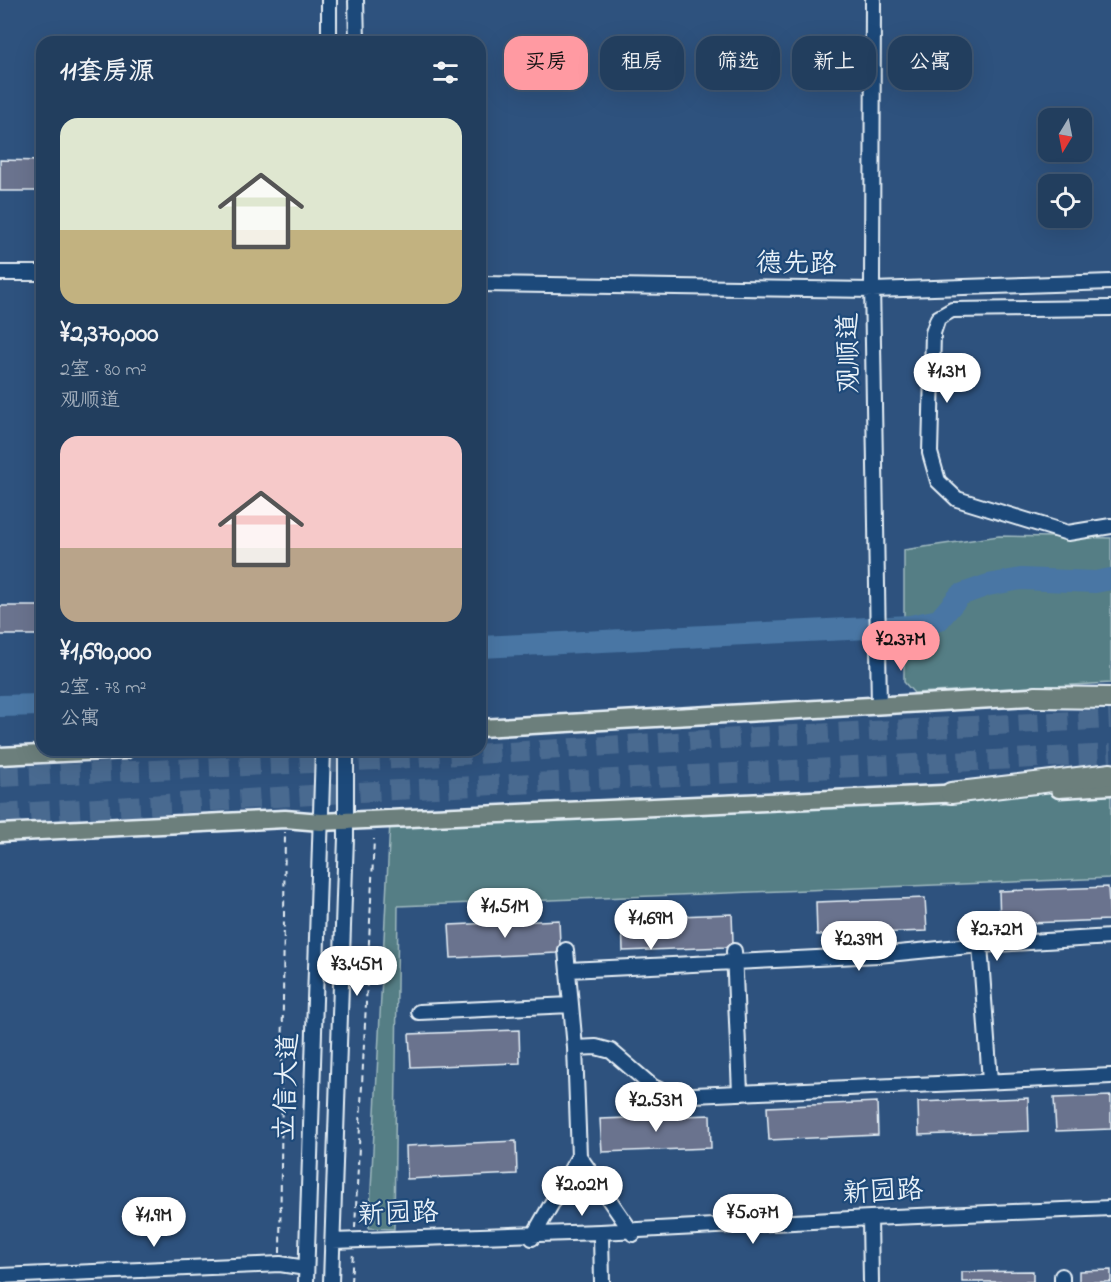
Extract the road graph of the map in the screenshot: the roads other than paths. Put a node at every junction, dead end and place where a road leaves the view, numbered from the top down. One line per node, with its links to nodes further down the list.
1 (329, 0): 5 (street)
2 (356, 0): 6 (street)
3 (873, 0): 15 (street, 观顺道)
4 (879, 0): 15 (street, 观顺道)
5 (329, 36)
6 (357, 36)
7 (0, 273): 8 (street)
8 (36, 273)
9 (1111, 277): 15 (street, 德先路)
10 (486, 278): 15 (street, 德先路)
11 (0, 279): 12 (street)
12 (36, 279)
13 (1111, 282): 15 (street, 德先路)
14 (486, 284): 15 (street, 德先路)
15 (876, 286): 20 (street, 观顺道)
16 (1111, 309): 17 (street)
17 (1111, 526)
18 (1111, 696): 19 (highway)
19 (1035, 697): 20 (main road)
20 (883, 705): 21 (main road)
21 (486, 728)
22 (36, 754): 23 (main road)
23 (0, 756)
24 (323, 756): 30 (street, 立信大道)
25 (346, 756): 29 (street, 立信大道)
26 (1111, 774): 28 (highway)
27 (1111, 786): 28 (main road)
28 (951, 793): 29 (main road)
29 (346, 820): 30 (main road); 50 (street, 立信大道)
30 (321, 822): 31 (main road); 51 (street, 立信大道)
31 (0, 833)
32 (1111, 937): 33 (street)
33 (980, 945): 35 (street); 41 (street)
34 (566, 950): 36 (street)
35 (734, 957): 36 (street); 42 (street)
36 (568, 970): 37 (street)
37 (571, 1005): 38 (street); 39 (street)
38 (419, 1012)
39 (575, 1047): 42 (street); 43 (street)
40 (1111, 1076): 41 (street)
41 (990, 1081): 42 (street)
42 (740, 1093)
43 (579, 1156): 47 (street); 48 (street)
44 (1111, 1208): 46 (street, 新园路)
45 (1111, 1214): 46 (street, 新园路)
46 (871, 1221): 47 (street, 新园路); 57 (street)
47 (632, 1232): 48 (street, 新园路); 49 (street, 新园路)
48 (533, 1236): 49 (street, 新园路); 50 (street, 新园路)
49 (601, 1236): 56 (street)
50 (333, 1243): 55 (street, 立信大道)
51 (306, 1265): 52 (street); 53 (street); 54 (street, 立信大道)
52 (0, 1271)
53 (0, 1276)
54 (306, 1282)
55 (331, 1282)
56 (602, 1282)
57 (871, 1282)

